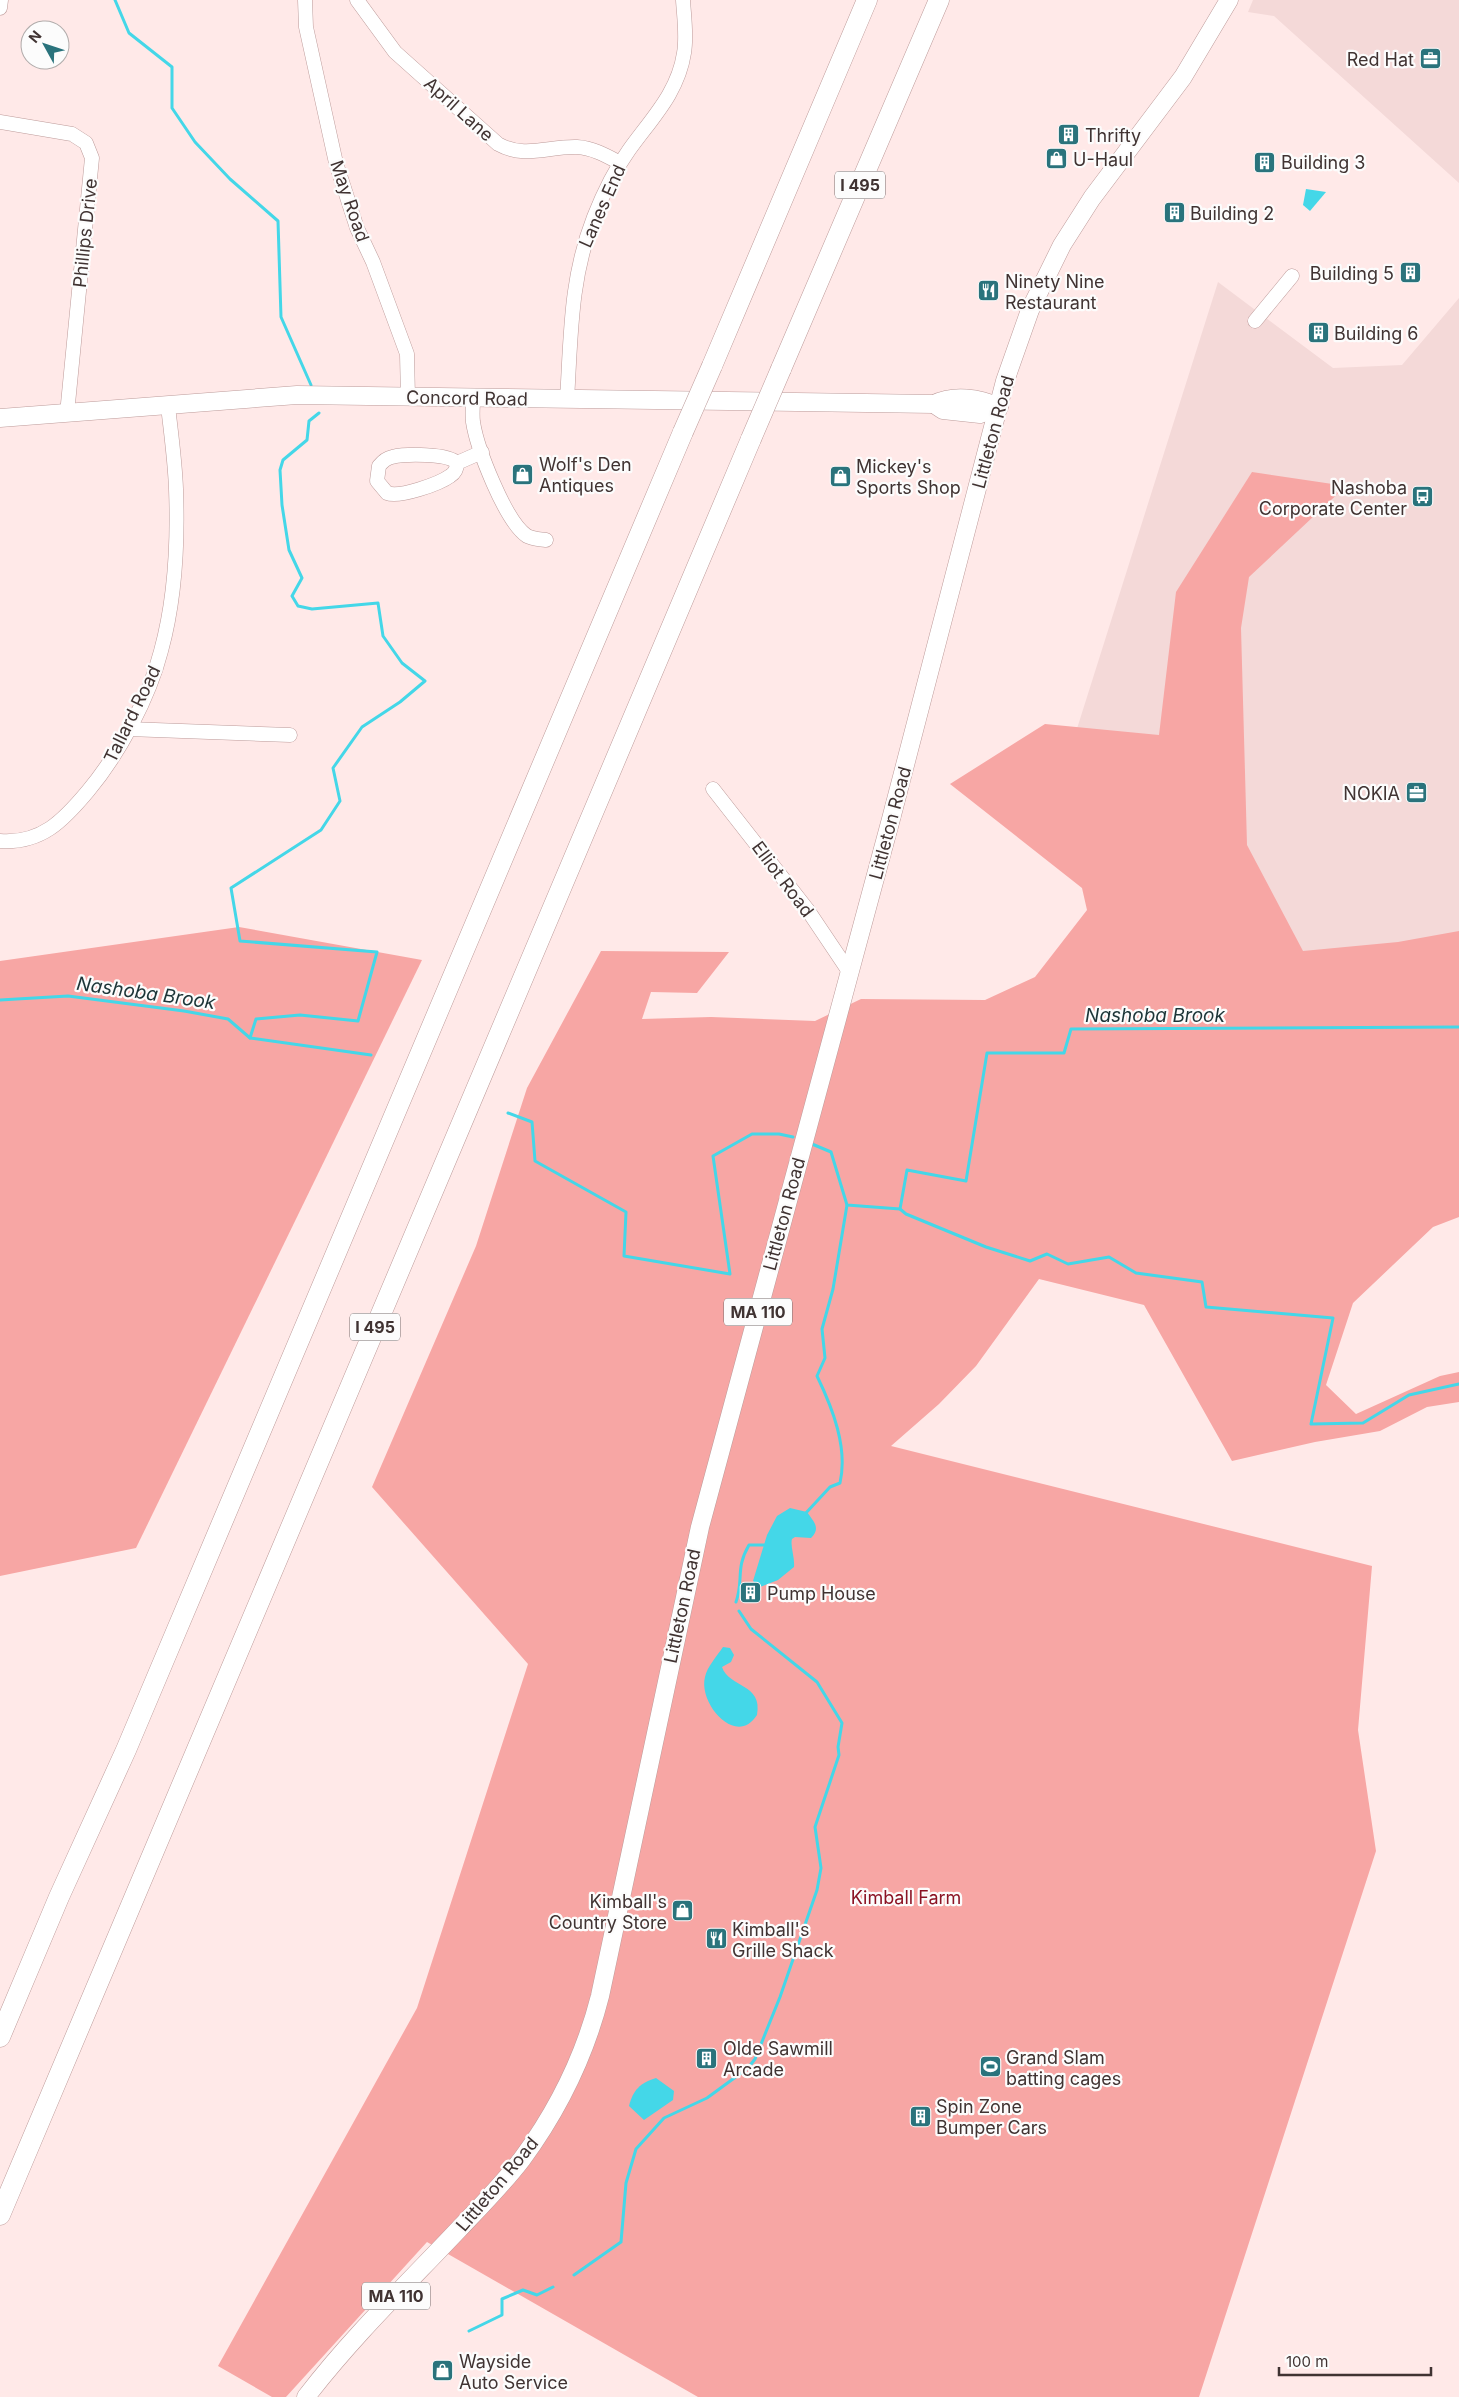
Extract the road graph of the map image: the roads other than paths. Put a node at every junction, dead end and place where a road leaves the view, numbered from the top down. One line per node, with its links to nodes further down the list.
1 (1, 0): 8 (street)
2 (305, 0): 13 (street, May Road)
3 (356, 0): 10 (street, April Lane)
4 (683, 0): 10 (street, Lanes End)
5 (867, 0): 28 (highway, bridge)
6 (939, 0): 29 (highway, I 495, bridge)
7 (1229, 0): 17 (main road, Littleton Road / MA 110)
8 (0, 8)
9 (0, 122): 18 (street, Phillips Drive)
10 (620, 163): 15 (street, Lanes End)
11 (1292, 276): 12 (street)
12 (1255, 321)
13 (408, 398): 14 (main road, Concord Road); 16 (main road, Concord Road)
14 (473, 399): 15 (main road, Concord Road); 20 (street)
15 (567, 400): 17 (main road, Concord Road)
16 (168, 406): 18 (main road, Concord Road); 23 (street, Tallard Road)
17 (999, 407): 27 (main road, Littleton Road / MA 110)
18 (67, 414): 19 (main road, Concord Road)
19 (0, 418)
20 (482, 452): 21 (street); 22 (street)
21 (457, 463): 21 (street)
22 (546, 540)
23 (128, 729): 24 (street); 26 (street, Tallard Road)
24 (290, 735)
25 (713, 788): 27 (street, Elliot Road)
26 (0, 841)
27 (850, 973): 30 (main road, Littleton Road / MA 110)
28 (0, 2037)
29 (0, 2215)
30 (306, 2397)

